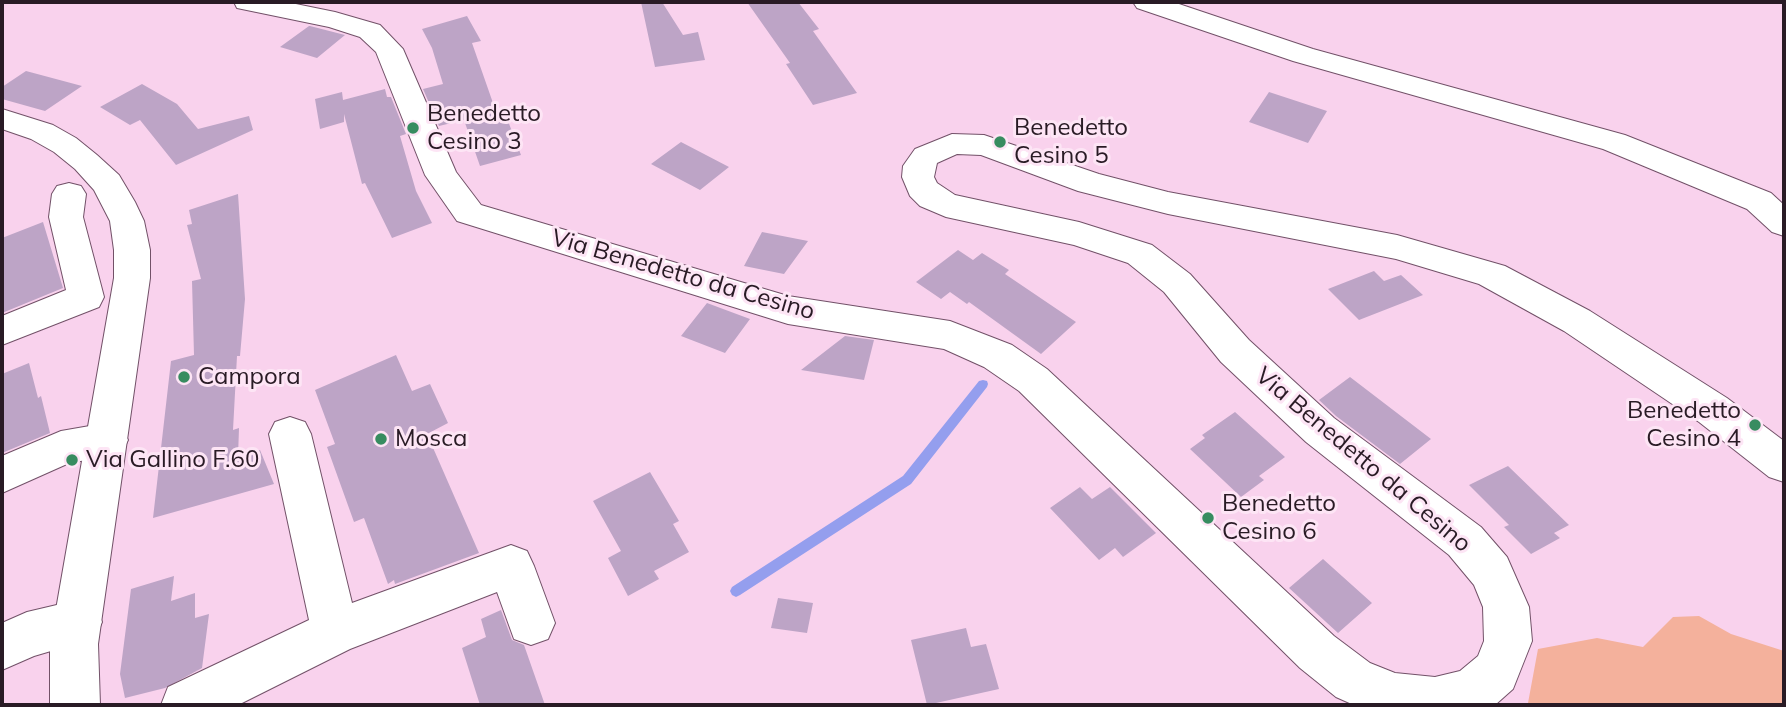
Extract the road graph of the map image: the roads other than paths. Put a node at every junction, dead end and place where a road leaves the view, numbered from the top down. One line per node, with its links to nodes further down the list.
1 (247, 2): 12 (street, Via Benedetto da Cesino)
2 (1147, 2): 5 (street)
3 (2, 119): 4 (street)
4 (107, 183): 6 (street); 7 (street)
5 (1784, 224)
6 (115, 298): 8 (street); 9 (street); 11 (street)
7 (2, 331)
8 (2, 346)
9 (2, 358)
10 (290, 434): 15 (street)
11 (107, 440): 13 (street); 16 (street)
12 (1784, 464)
13 (2, 475)
14 (531, 623): 15 (street)
15 (335, 632): 20 (street)
16 (76, 633): 17 (street); 18 (street); 19 (street)
17 (2, 647)
18 (2, 667)
19 (75, 705)
20 (186, 705)

